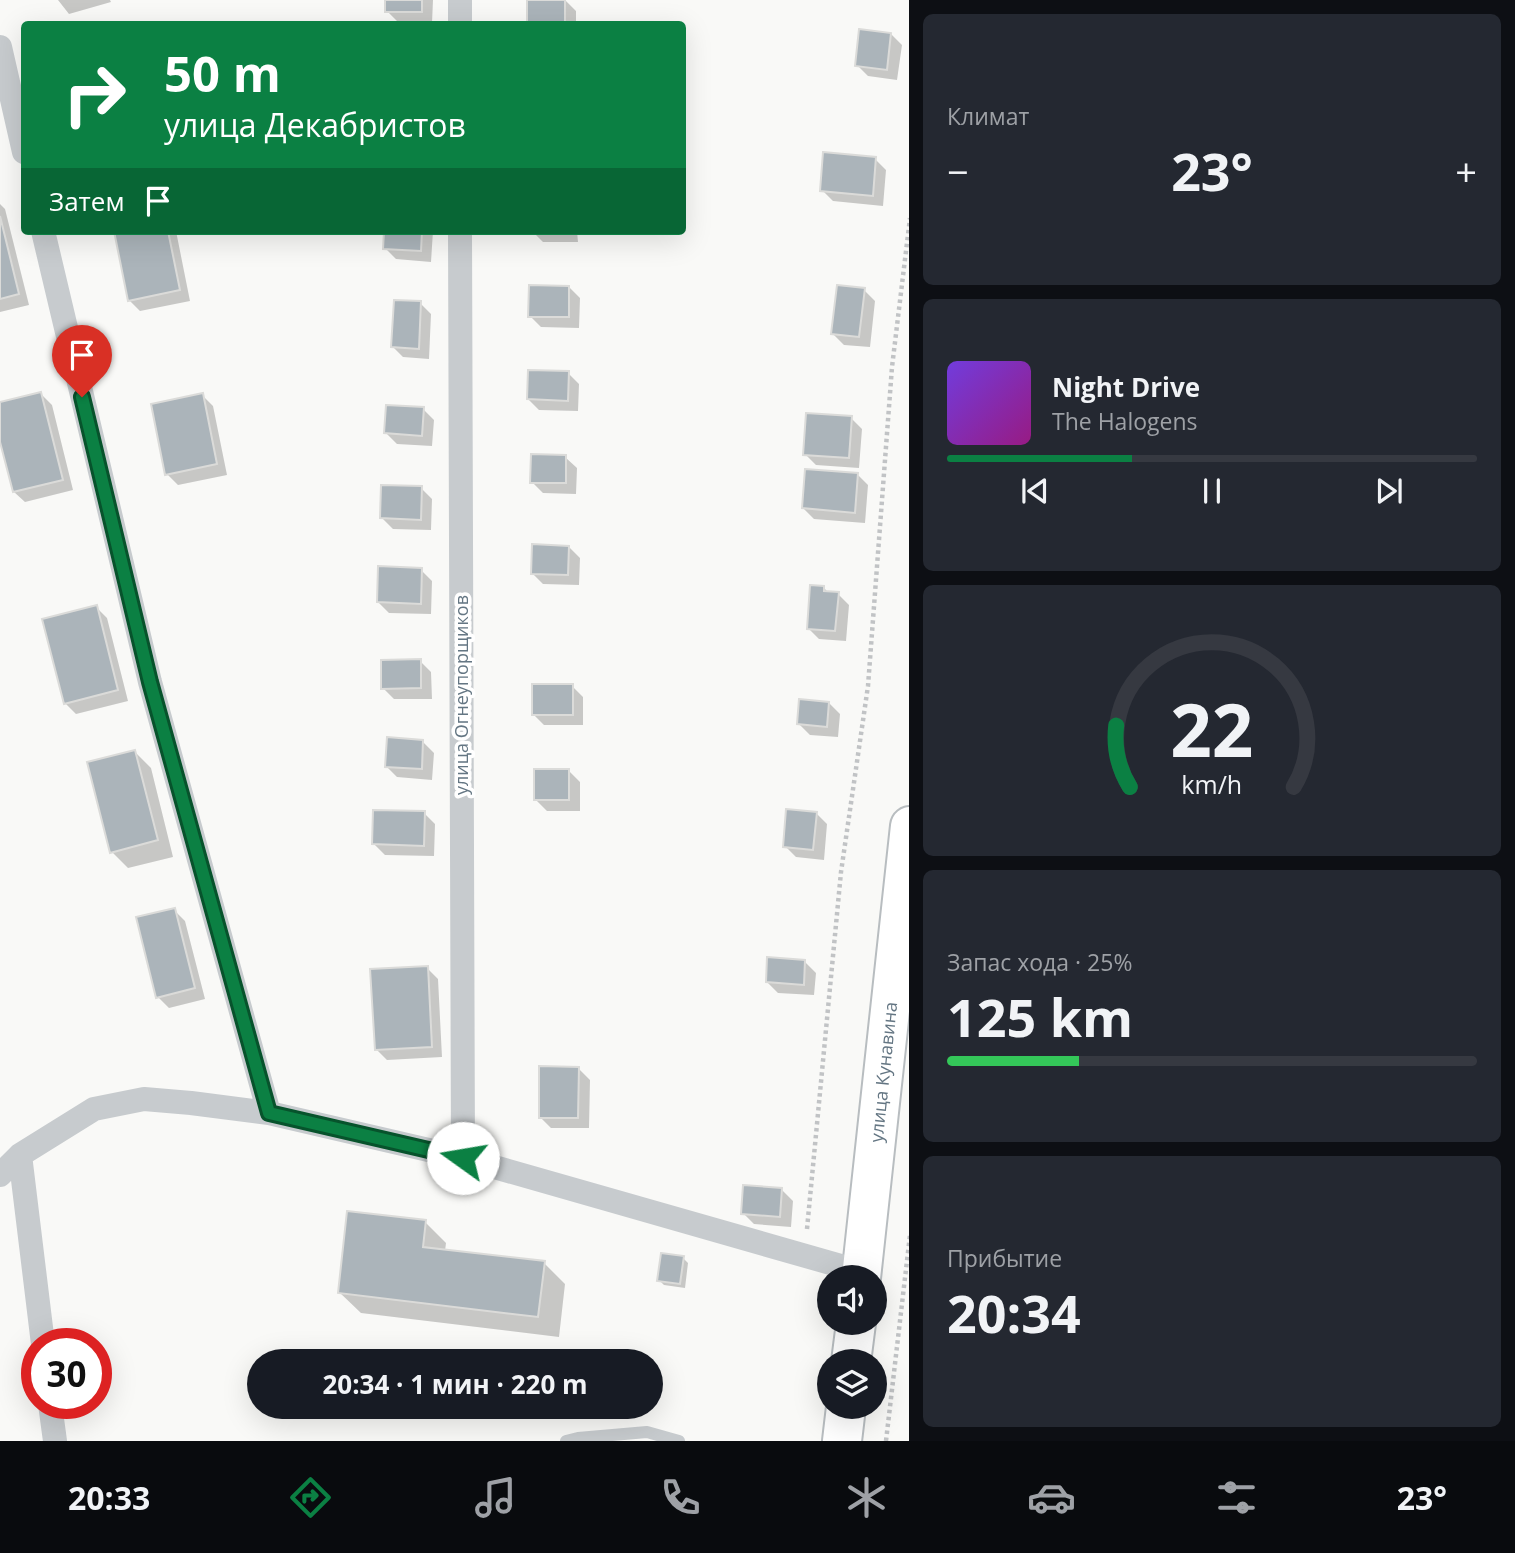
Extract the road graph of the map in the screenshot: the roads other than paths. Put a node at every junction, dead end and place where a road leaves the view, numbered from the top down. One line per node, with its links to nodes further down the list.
1 (460, 0): 2 (street)
2 (460, 21)
3 (0, 47): 4 (street)
4 (21, 139)
5 (44, 235): 8 (street)
6 (460, 235): 10 (street, улица Огнеупорщиков)
7 (909, 826): 13 (main road, улица Кунавина)
8 (269, 1113): 9 (street); 10 (street)
9 (20, 1155): 11 (street); 14 (street)
10 (463, 1158): 12 (street)
11 (0, 1175)
12 (829, 1265)
13 (862, 1265)
14 (41, 1328)
15 (52, 1419): 17 (street)
16 (845, 1419): 20 (main road)
17 (55, 1441)
18 (566, 1441): 19 (lane)
19 (678, 1441)
20 (842, 1441)

